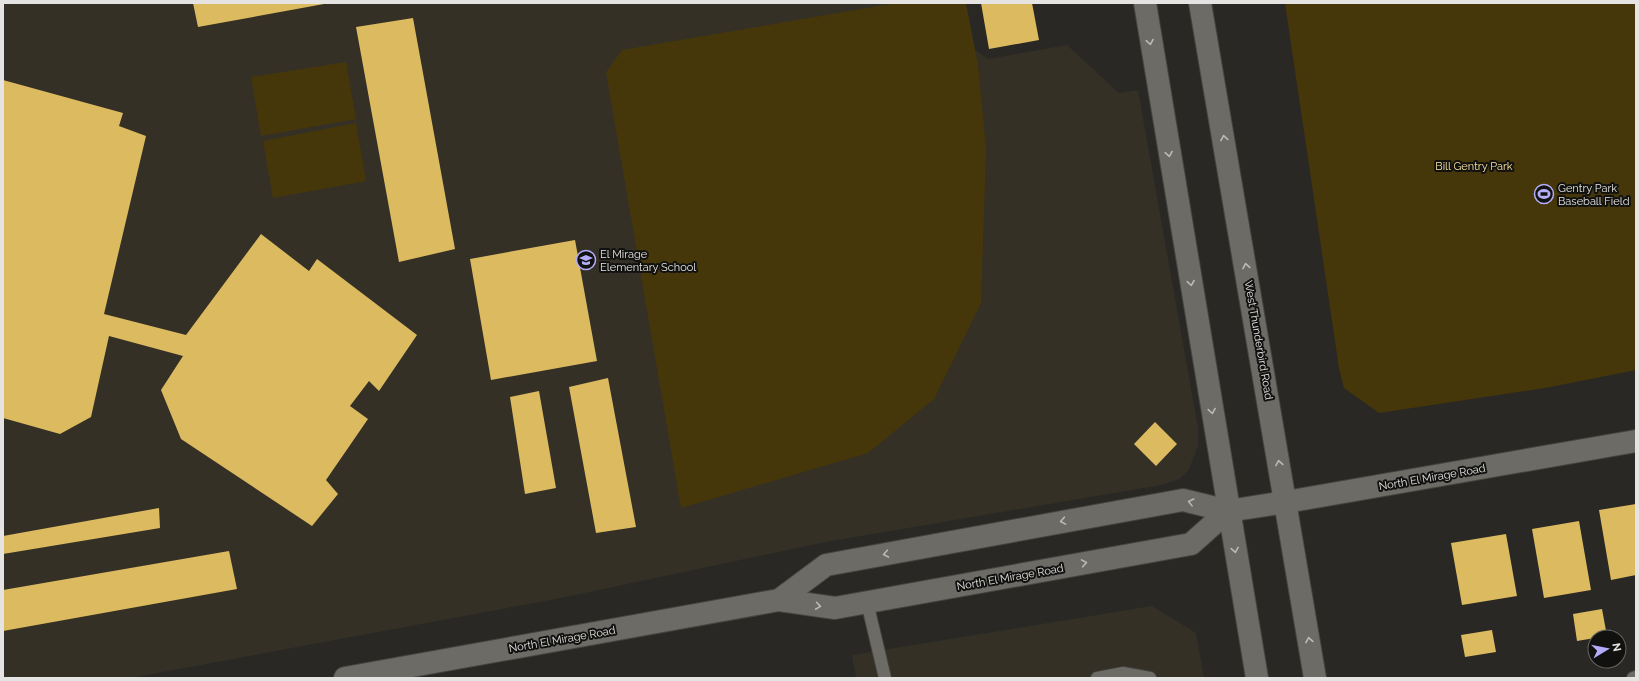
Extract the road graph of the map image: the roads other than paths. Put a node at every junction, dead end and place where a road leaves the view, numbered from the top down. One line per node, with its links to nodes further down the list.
1 (1144, 3): 5 (main road, one-way to 5)
2 (1200, 3): 4 (main road, West Thunderbird Road, one-way to 2)
3 (1636, 441): 4 (main road, North El Mirage Road)
4 (1286, 502): 5 (main road, North El Mirage Road); 14 (main road, West Thunderbird Road, one-way to 4)
5 (1228, 511): 6 (main road, North El Mirage Road, one-way to 6); 7 (main road, North El Mirage Road, one-way to 5); 13 (main road, one-way to 13)
6 (779, 600): 7 (main road, North El Mirage Road, one-way to 7); 9 (main road, North El Mirage Road)
7 (867, 602): 10 (lane)
8 (1636, 677): 15 (lane)
9 (345, 678)
10 (885, 678)
11 (1097, 678): 12 (lane)
12 (1150, 678)
13 (1257, 678)
14 (1316, 678)
15 (1633, 678)

